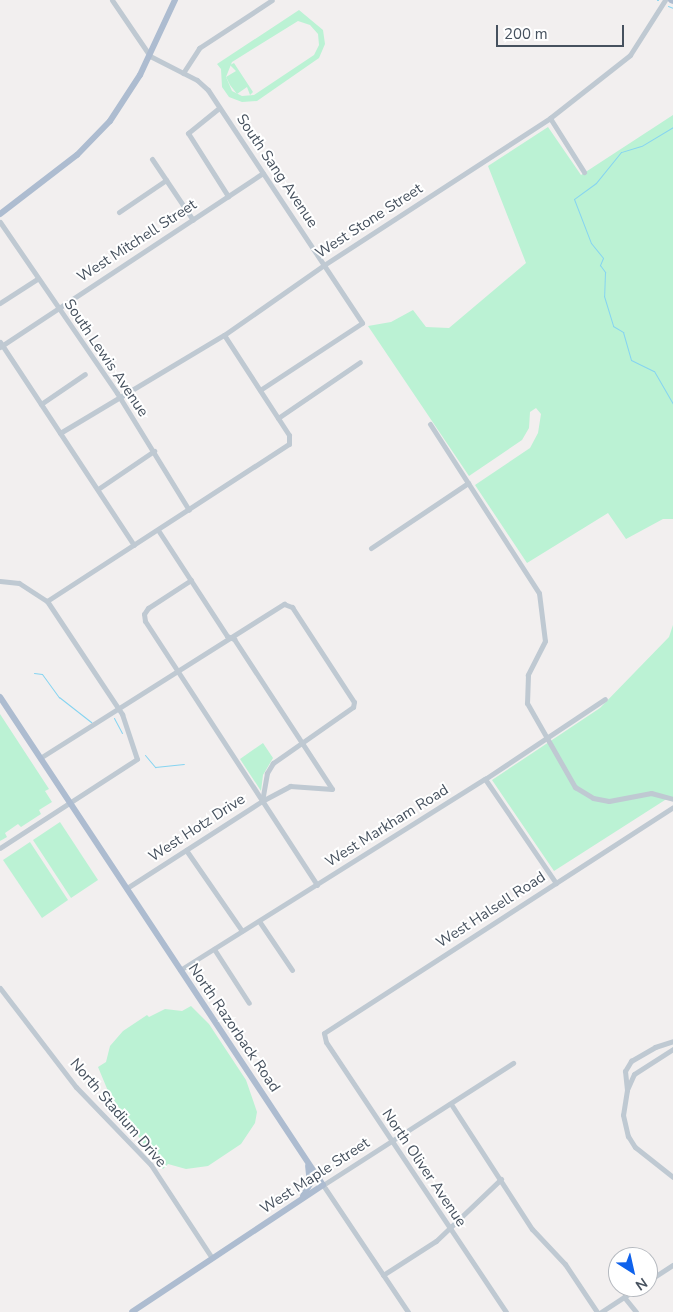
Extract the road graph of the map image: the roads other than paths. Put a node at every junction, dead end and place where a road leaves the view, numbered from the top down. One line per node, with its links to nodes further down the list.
1 (112, 0): 5 (street)
2 (175, 0): 5 (main road)
3 (272, 0): 6 (street)
4 (665, 0): 8 (street, West Stone Street)
5 (150, 56): 6 (street, South Sang Avenue); 15 (main road)
6 (183, 73): 7 (street, South Sang Avenue)
7 (219, 108): 11 (street, South Sang Avenue); 13 (street)
8 (550, 118): 10 (street); 18 (street, West Stone Street)
9 (152, 159): 12 (street)
10 (584, 172)
11 (263, 173): 13 (street, West Mitchell Street); 18 (street, South Sang Avenue)
12 (166, 180): 14 (street); 16 (street)
13 (228, 196): 16 (street, West Mitchell Street)
14 (118, 212)
15 (0, 214)
16 (193, 220): 21 (street, West Mitchell Street)
17 (0, 222): 19 (street, South Lewis Avenue)
18 (324, 265): 22 (street, West Stone Street); 26 (street, South Sang Avenue)
19 (37, 279): 20 (street); 21 (street, South Lewis Avenue)
20 (0, 303)
21 (57, 309): 23 (street, West Mitchell Street); 27 (street, South Lewis Avenue)
22 (224, 335): 26 (street); 27 (street, West Stone Street)
23 (1, 345): 28 (street)
24 (360, 362): 29 (street)
25 (85, 374): 28 (street)
26 (260, 390): 29 (street)
27 (120, 400): 31 (street, West Stone Street); 32 (street, South Lewis Avenue)
28 (41, 404): 31 (street)
29 (278, 418): 35 (street)
30 (430, 424): 33 (street)
31 (60, 433): 34 (street)
32 (154, 451): 34 (street); 35 (street, South Lewis Avenue)
33 (468, 483): 38 (street); 47 (street)
34 (98, 489): 37 (street)
35 (189, 510): 36 (street)
36 (158, 530): 37 (street); 39 (street)
37 (134, 545): 41 (street)
38 (371, 548)
39 (191, 580): 42 (street); 43 (street)
40 (0, 581): 41 (street)
41 (47, 602): 46 (street)
42 (231, 637): 43 (street); 48 (street); 48 (street, West Hotz Drive)
43 (177, 671): 46 (street); 52 (street)
44 (0, 697): 49 (main road, North Razorback Road)
45 (605, 699): 47 (street, West Markham Road)
46 (118, 710): 49 (street); 53 (street)
47 (549, 737): 50 (street, West Markham Road); 51 (street)
48 (302, 744): 52 (street, West Hotz Drive); 52 (street)
49 (40, 758): 53 (main road, North Razorback Road)
50 (485, 779): 57 (street); 58 (street, West Markham Road)
51 (673, 799)
52 (262, 801): 56 (street, West Hotz Drive); 58 (street)
53 (69, 802): 55 (street); 59 (main road, North Razorback Road)
54 (673, 807): 57 (street, West Halsell Road)
55 (0, 848)
56 (186, 850): 59 (street, West Hotz Drive); 61 (street)
57 (556, 883): 67 (street, West Halsell Road)
58 (316, 885): 60 (street, West Markham Road)
59 (127, 888): 63 (main road, North Razorback Road)
60 (259, 921): 61 (street, West Markham Road); 64 (street)
61 (242, 931): 62 (street, West Markham Road)
62 (214, 948): 63 (street, West Markham Road); 66 (street)
63 (180, 970): 74 (main road, North Razorback Road)
64 (292, 970)
65 (0, 988): 80 (street, North Stadium Drive)
66 (249, 1003)
67 (324, 1036): 73 (street, North Oliver Avenue)
68 (673, 1041): 71 (street)
69 (673, 1049): 71 (street)
70 (513, 1063): 72 (street, West Maple Street)
71 (627, 1090): 75 (street)
72 (451, 1104): 73 (street, West Maple Street); 76 (street)
73 (391, 1142): 77 (street, West Maple Street); 79 (street, North Oliver Avenue)
74 (306, 1160): 77 (main road, North Razorback Road); 78 (main road)
75 (673, 1177)
76 (500, 1179): 79 (street); 88 (street)
77 (323, 1185): 78 (main road, West Maple Street); 82 (street, North Razorback Road)
78 (301, 1199): 80 (main road, West Maple Street)
79 (450, 1229): 82 (street); 87 (street, North Oliver Avenue)
80 (212, 1258): 85 (main road, West Maple Street)
81 (673, 1265): 83 (street)
82 (383, 1275): 86 (street, North Razorback Road)
83 (658, 1275)
84 (624, 1297): 88 (street); 89 (street)
85 (132, 1312)
86 (408, 1312)
87 (506, 1312)
88 (599, 1312)
89 (636, 1312)

